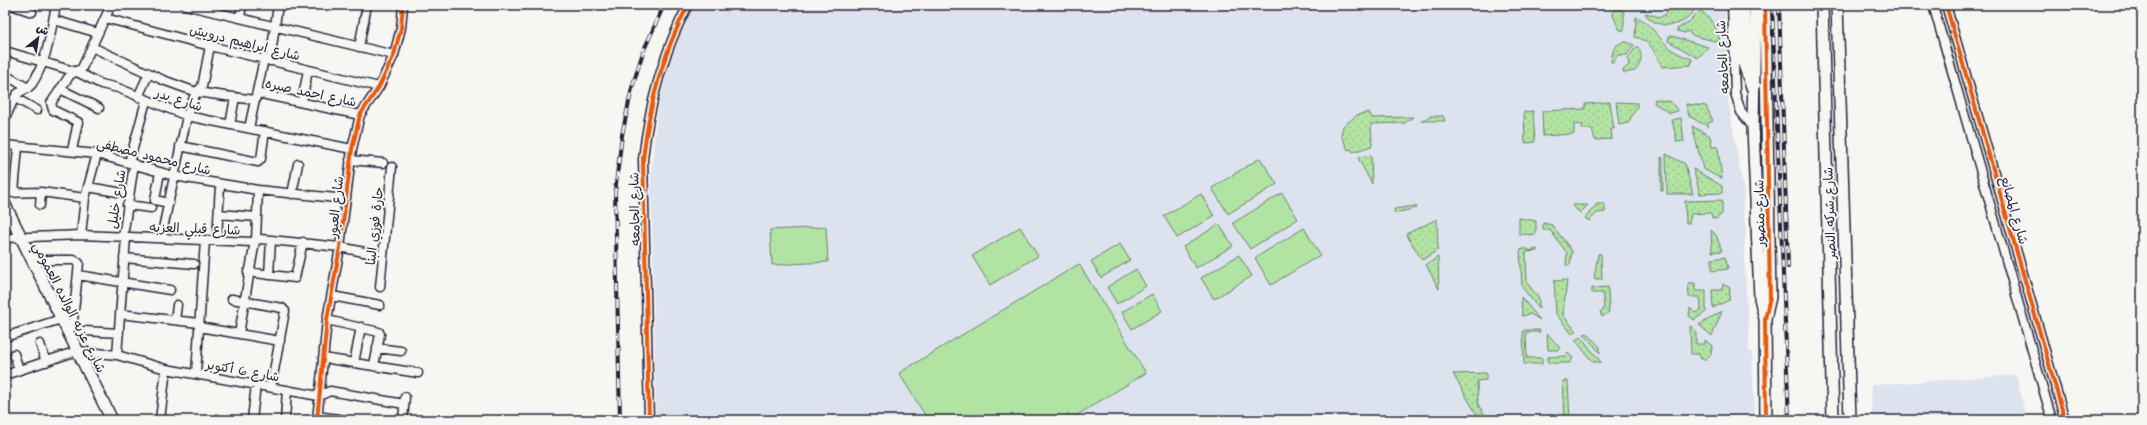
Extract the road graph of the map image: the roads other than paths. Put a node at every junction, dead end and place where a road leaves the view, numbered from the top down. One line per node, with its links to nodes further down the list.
1 (11, 5): 19 (street)
2 (56, 5): 22 (street)
3 (111, 5): 21 (street)
4 (185, 5): 18 (street)
5 (242, 5): 20 (street)
6 (278, 5): 23 (street)
7 (367, 5): 27 (street)
8 (402, 5): 29 (street, شارع العبور)
9 (688, 5): 152 (street, شارع الجامعه)
10 (1732, 5): 55 (street, شارع الجامعه)
11 (1742, 5): 36 (highway)
12 (1755, 5): 36 (street, شارع منصور)
13 (1765, 5): 116 (street, شارع منصور)
14 (1822, 5): 154 (street, شارع شركه النصر)
15 (1837, 5): 155 (street, شارع شركه النصر)
16 (1933, 5): 48 (street, شارع المصانع)
17 (1946, 5): 45 (street, شارع المصانع)
18 (208, 7): 20 (street)
19 (32, 12)
20 (240, 17): 23 (street)
21 (105, 18): 24 (street); 25 (street, شارع ابراهيم درويش)
22 (54, 20): 24 (street); 31 (street)
23 (276, 27): 27 (street); 30 (street)
24 (98, 33): 26 (street)
25 (210, 46): 30 (street, شارع ابراهيم درويش); 40 (street)
26 (92, 47): 33 (street); 34 (street, شارع احمد صبره)
27 (359, 47): 29 (street)
28 (5, 51): 31 (street, شارع بدر)
29 (394, 55): 37 (street, شارع العبور)
30 (267, 60): 32 (street, شارع ابراهيم درويش); 41 (street)
31 (43, 62): 33 (street, شارع بدر); 38 (street)
32 (308, 70): 37 (street, شارع ابراهيم درويش); 47 (street)
33 (77, 72): 39 (street); 42 (street, شارع بدر)
34 (148, 73): 40 (street, شارع احمد صبره); 42 (street)
35 (5, 75): 38 (street)
36 (1753, 86): 55 (street, شارع منصور)
37 (379, 87): 52 (street, شارع العبور)
38 (28, 88): 44 (street)
39 (60, 89): 49 (street); 62 (street)
40 (196, 92): 43 (street, شارع احمد صبره); 53 (street)
41 (256, 96): 43 (street, شارع احمد صبره); 47 (street, شارع احمد صبره); 56 (street)
42 (138, 97): 46 (street, شارع بدر)
43 (234, 97): 54 (street)
44 (15, 98): 50 (street); 51 (street)
45 (1973, 99): 48 (street); 157 (street, شارع المصانع)
46 (146, 101): 53 (street, شارع بدر); 65 (street, شارع خليل)
47 (302, 102): 52 (street, شارع احمد صبره)
48 (1962, 102): 156 (street, شارع المصانع)
49 (98, 108)
50 (37, 110)
51 (6, 114)
52 (360, 115): 61 (street, شارع العبور)
53 (187, 116): 54 (street, شارع بدر); 59 (street)
54 (230, 124): 56 (street, شارع بدر)
55 (1753, 127): 116 (street, شارع منصور)
56 (249, 128): 57 (street, شارع بدر)
57 (265, 131): 59 (street); 61 (street, شارع بدر)
58 (5, 145): 60 (street, شارع محمود مصطفى)
59 (180, 146): 70 (street)
60 (18, 147): 62 (street, شارع محمود مصطفى); 74 (street)
61 (352, 149): 64 (street, شارع العبور)
62 (72, 150): 63 (street, شارع محمود مصطفى)
63 (97, 154): 65 (street, شارع محمود مصطفى); 72 (street)
64 (350, 160): 66 (street); 80 (street, شارع العبور)
65 (131, 163): 69 (street, شارع محمود مصطفى); 77 (street, شارع خليل)
66 (383, 163)
67 (298, 164): 78 (street)
68 (392, 167): 99 (street, حارة فوزي البنا)
69 (160, 172): 70 (street, شارع محمود مصطفى); 81 (street)
70 (174, 176): 71 (street, شارع محمود مصطفى); 81 (street)
71 (220, 184): 73 (street, شارع محمود مصطفى); 86 (street)
72 (88, 187): 77 (street); 79 (street)
73 (258, 190): 78 (street, شارع محمود مصطفى); 87 (street)
74 (14, 192): 75 (street); 76 (street)
75 (41, 192): 79 (street); 83 (street)
76 (5, 193)
77 (129, 194): 84 (street, شارع خليل)
78 (292, 194): 80 (street, شارع محمود مصطفى)
79 (85, 198): 88 (street)
80 (346, 199): 98 (street, شارع العبور)
81 (169, 203): 92 (street)
82 (5, 205): 89 (street, شارع عزبه الوالده العمومي)
83 (40, 205)
84 (127, 206): 85 (street); 90 (street, شارع خليل)
85 (151, 208)
86 (219, 214): 87 (street); 94 (street)
87 (257, 217): 96 (street)
88 (81, 235): 89 (street, شارع قبلي العزبه); 90 (street, شارع قبلي العزبه)
89 (19, 236): 91 (street, شارع قبلي العزبه); 101 (street, شارع عزبه الوالده العمومي)
90 (124, 237): 92 (street, شارع قبلي العزبه); 100 (street, شارع خليل)
91 (5, 238)
92 (162, 238): 93 (street, شارع قبلي العزبه)
93 (205, 240): 94 (street, شارع قبلي العزبه); 119 (street)
94 (217, 240): 96 (street, شارع قبلي العزبه)
95 (271, 240): 96 (street, شارع قبلي العزبه); 97 (street, شارع قبلي العزبه); 104 (street)
96 (256, 241): 103 (street)
97 (303, 242): 98 (street, شارع قبلي العزبه); 104 (street)
98 (340, 247): 99 (street, شارع قبلي العزبه); 109 (street, شارع العبور)
99 (383, 256): 107 (street, حارة فوزي البنا)
100 (124, 258): 102 (street); 106 (street, شارع خليل)
101 (31, 260): 105 (street); 115 (street, شارع عزبه الوالده العمومي)
102 (194, 264)
103 (248, 272): 104 (street); 111 (street)
104 (269, 275)
105 (78, 276): 106 (street); 121 (street)
106 (122, 282): 108 (street); 114 (street, شارع خليل)
107 (380, 287)
108 (170, 290)
109 (332, 296): 113 (street); 118 (street, شارع العبور)
110 (232, 299): 111 (street)
111 (244, 301): 123 (street); 125 (street)
112 (177, 305): 117 (street)
113 (380, 305)
114 (120, 314): 117 (street); 122 (street, شارع خليل)
115 (61, 319): 121 (street, شارع عزبه الوالده العمومي); 124 (street)
116 (1766, 319): 153 (street, شارع منصور)
117 (175, 320): 119 (street)
118 (327, 320): 120 (street); 132 (street, شارع العبور)
119 (199, 325): 123 (street); 139 (street)
120 (361, 327): 127 (street); 134 (street)
121 (70, 330): 122 (street); 129 (street, شارع عزبه الوالده العمومي)
122 (119, 333): 131 (street, شارع خليل)
123 (239, 334): 125 (street)
124 (5, 337)
125 (280, 341): 142 (street)
126 (40, 344): 133 (street)
127 (377, 348): 128 (street); 135 (street)
128 (401, 351)
129 (77, 352): 131 (street, شارع 6 أكتوبر); 133 (street); 146 (street, شارع عزبه الوالده العمومي)
130 (14, 354): 137 (street)
131 (117, 355): 136 (street, شارع 6 أكتوبر)
132 (323, 358): 134 (street); 144 (street, شارع العبور)
133 (46, 362): 137 (street)
134 (354, 363): 135 (street)
135 (374, 366): 138 (street)
136 (166, 369): 139 (street, شارع 6 أكتوبر); 147 (street)
137 (19, 370): 140 (street)
138 (418, 373)
139 (196, 374): 141 (street, شارع 6 أكتوبر)
140 (5, 375)
141 (256, 384): 142 (street, شارع 6 أكتوبر); 148 (street)
142 (271, 387): 143 (street, شارع 6 أكتوبر)
143 (287, 390): 144 (street, شارع 6 أكتوبر); 149 (street)
144 (319, 396): 145 (street, شارع العبور); 151 (street, شارع 6 أكتوبر)
145 (317, 418): 150 (street)
146 (112, 420)
147 (160, 420)
148 (252, 420)
149 (285, 420)
150 (345, 420)
151 (403, 420)
152 (649, 420)
153 (1766, 420)
154 (1833, 420)
155 (1850, 420)
156 (2052, 420)
157 (2065, 420)

